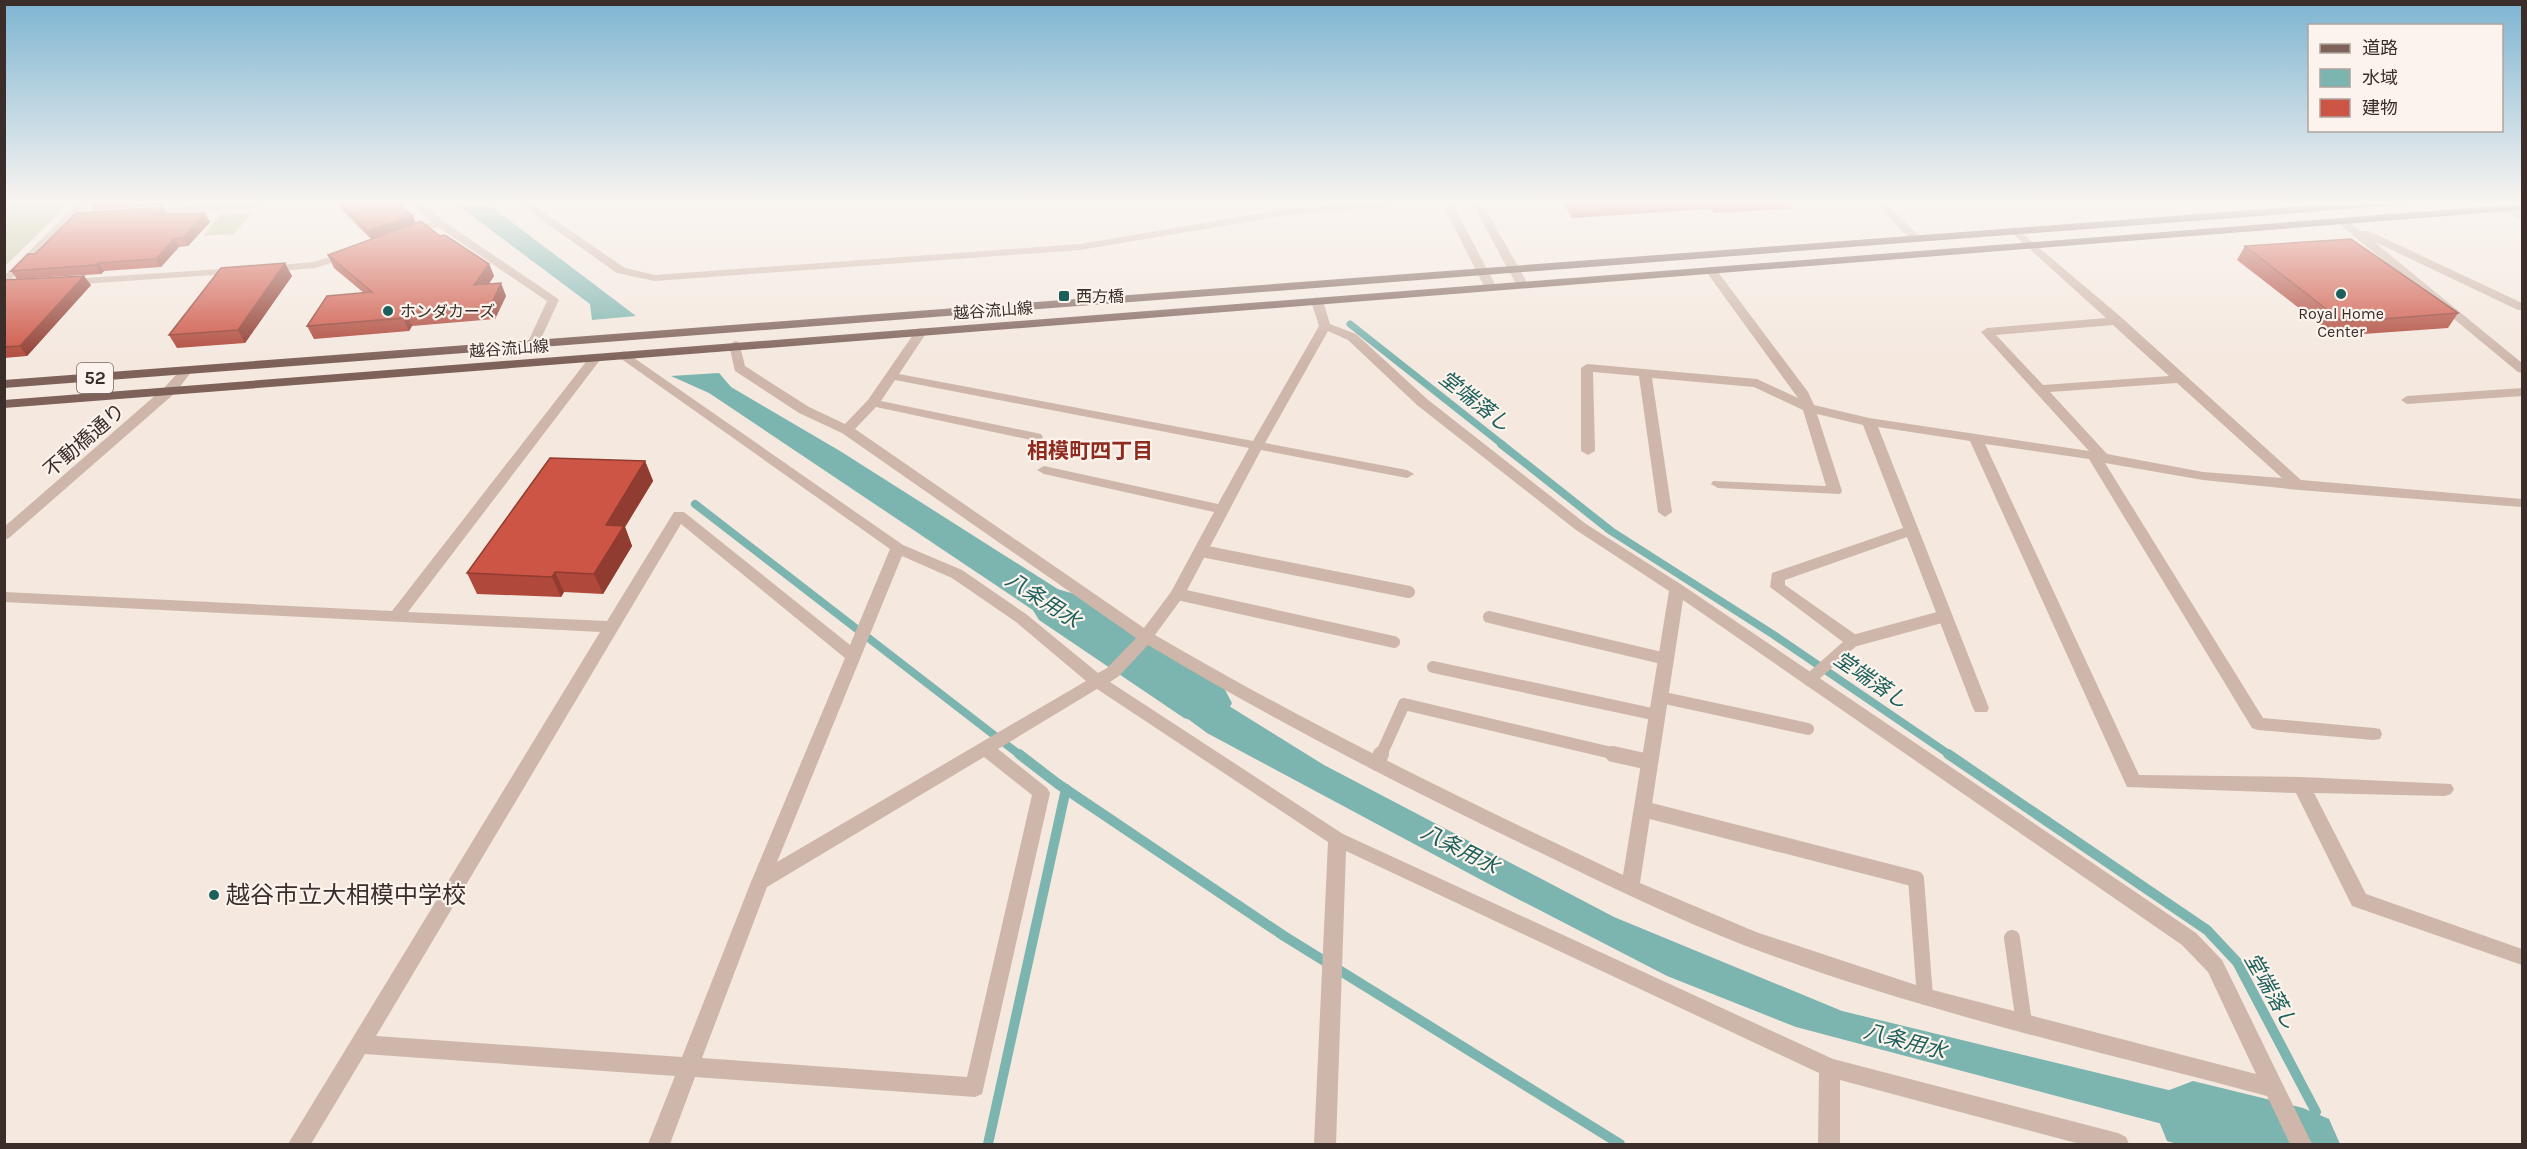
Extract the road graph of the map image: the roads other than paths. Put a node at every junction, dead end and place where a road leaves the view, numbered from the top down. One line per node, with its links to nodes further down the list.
1 (38, 255): 17 (street)
2 (346, 255): 16 (street)
3 (486, 255): 25 (street)
4 (597, 255): 5 (street)
5 (986, 255)
6 (1474, 255): 15 (street)
7 (1506, 255): 13 (street)
8 (1721, 255): 13 (main road, 越谷流山線 / 52)
9 (1908, 255): 14 (main road, 越谷流山線 / 52)
10 (2042, 255): 22 (street)
11 (2383, 255): 29 (street)
12 (2412, 255): 21 (street)
13 (1514, 270): 15 (main road, 越谷流山線 / 52); 18 (street)
14 (1711, 270): 18 (main road, 越谷流山線 / 52); 41 (street)
15 (1483, 272): 19 (street); 25 (main road, 越谷流山線 / 52)
16 (52, 283)
17 (8, 285)
18 (1523, 286): 19 (main road, 越谷流山線 / 52)
19 (1491, 288): 20 (main road, 越谷流山線 / 52)
20 (1317, 301): 23 (street); 24 (main road, 越谷流山線 / 52)
21 (2523, 308)
22 (2118, 321): 33 (street); 35 (street)
23 (1325, 326): 46 (street); 60 (street)
24 (921, 332): 26 (main road, 越谷流山線 / 52); 32 (street)
25 (533, 344): 30 (main road, 越谷流山線 / 52)
26 (735, 345): 27 (main road, 越谷流山線 / 52); 43 (street)
27 (624, 355): 28 (main road, 越谷流山線 / 52); 58 (street)
28 (596, 357): 36 (main road, 越谷流山線 / 52); 64 (street)
29 (2523, 369)
30 (186, 371): 34 (main road, 越谷流山線 / 52); 36 (street, 不動橋通り)
31 (1645, 373): 41 (street); 47 (street); 55 (street)
32 (891, 376): 39 (street); 46 (street)
33 (2181, 379): 35 (street); 52 (street)
34 (4, 384)
35 (2040, 389): 48 (street)
36 (170, 390): 40 (main road, 越谷流山線 / 52); 57 (street, 不動橋通り)
37 (2523, 392): 38 (street)
38 (2407, 400)
39 (873, 403): 43 (street); 44 (street)
40 (4, 404)
41 (1809, 408): 42 (street); 51 (street)
42 (1869, 422): 45 (street); 56 (street)
43 (847, 430): 69 (street)
44 (1036, 437)
45 (1976, 439): 48 (street); 84 (street)
46 (1256, 447): 50 (street); 54 (street)
47 (1588, 451)
48 (2099, 458): 52 (street); 80 (street)
49 (1044, 470): 54 (street)
50 (1407, 474)
51 (1718, 484)
52 (2299, 486): 53 (street)
53 (2523, 503)
54 (1223, 510): 59 (street)
55 (1665, 512)
56 (1911, 530): 65 (street); 68 (street)
57 (4, 535)
58 (898, 548): 71 (street); 74 (street)
59 (1202, 551): 61 (lane); 62 (street)
60 (1677, 589): 72 (street); 75 (street)
61 (1409, 592)
62 (1177, 594): 69 (street); 70 (lane)
63 (4, 597): 64 (street)
64 (396, 616): 67 (street)
65 (1945, 616): 68 (lane); 77 (street)
66 (1489, 617): 72 (lane)
67 (612, 627): 71 (street); 94 (street)
68 (1853, 641): 75 (lane)
69 (1142, 642): 74 (street); 83 (street)
70 (1394, 642)
71 (853, 656): 88 (street)
72 (1665, 658): 76 (street)
73 (1433, 667): 78 (lane)
74 (1106, 677): 81 (street); 87 (street)
75 (1810, 679): 97 (street)
76 (1660, 697): 78 (street); 79 (lane)
77 (1981, 708)
78 (1657, 715): 82 (street)
79 (1808, 729)
80 (2374, 734)
81 (985, 748): 88 (street); 95 (street)
82 (1649, 762): 83 (lane); 86 (street)
83 (1377, 763): 89 (street)
84 (2301, 784): 85 (street); 91 (street)
85 (2445, 789)
86 (1643, 809): 89 (street); 92 (lane)
87 (1337, 839): 96 (street); 100 (street)
88 (760, 882): 95 (street)
89 (1630, 886): 92 (street)
90 (2012, 938): 93 (lane)
91 (2523, 957)
92 (1925, 997): 93 (street)
93 (2024, 1023): 97 (street)
94 (360, 1044): 95 (street); 98 (street)
95 (690, 1068): 99 (street)
96 (1830, 1068): 101 (street); 102 (street)
97 (2273, 1088): 103 (street)
98 (298, 1144)
99 (659, 1144)
100 (1325, 1144)
101 (1829, 1144)
102 (2118, 1144)
103 (2301, 1144)

